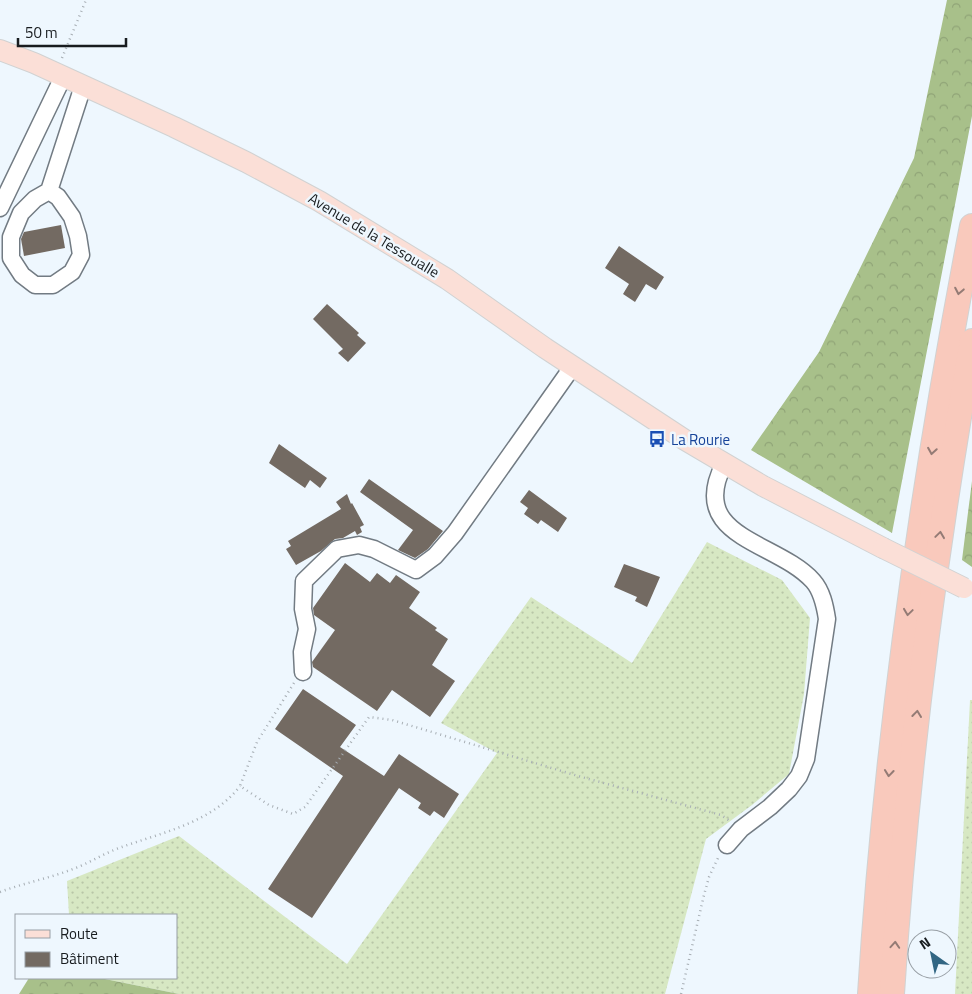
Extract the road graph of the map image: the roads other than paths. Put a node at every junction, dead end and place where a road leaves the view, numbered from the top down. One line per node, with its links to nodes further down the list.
1 (0, 50): 2 (main road, Avenue de la Tessoualle)
2 (60, 75): 3 (main road, Avenue de la Tessoualle); 5 (street)
3 (83, 86): 4 (street); 8 (main road, Avenue de la Tessoualle)
4 (48, 191): 4 (street)
5 (0, 208)
6 (972, 226): 13 (highway, one-way to 13)
7 (972, 341): 14 (highway, one-way to 7)
8 (573, 366): 9 (main road, Avenue de la Tessoualle); 11 (street)
9 (724, 464): 10 (main road, Avenue de la Tessoualle, bridge); 12 (street)
10 (968, 590)
11 (303, 672)
12 (727, 844)
13 (870, 994)
14 (892, 994)

